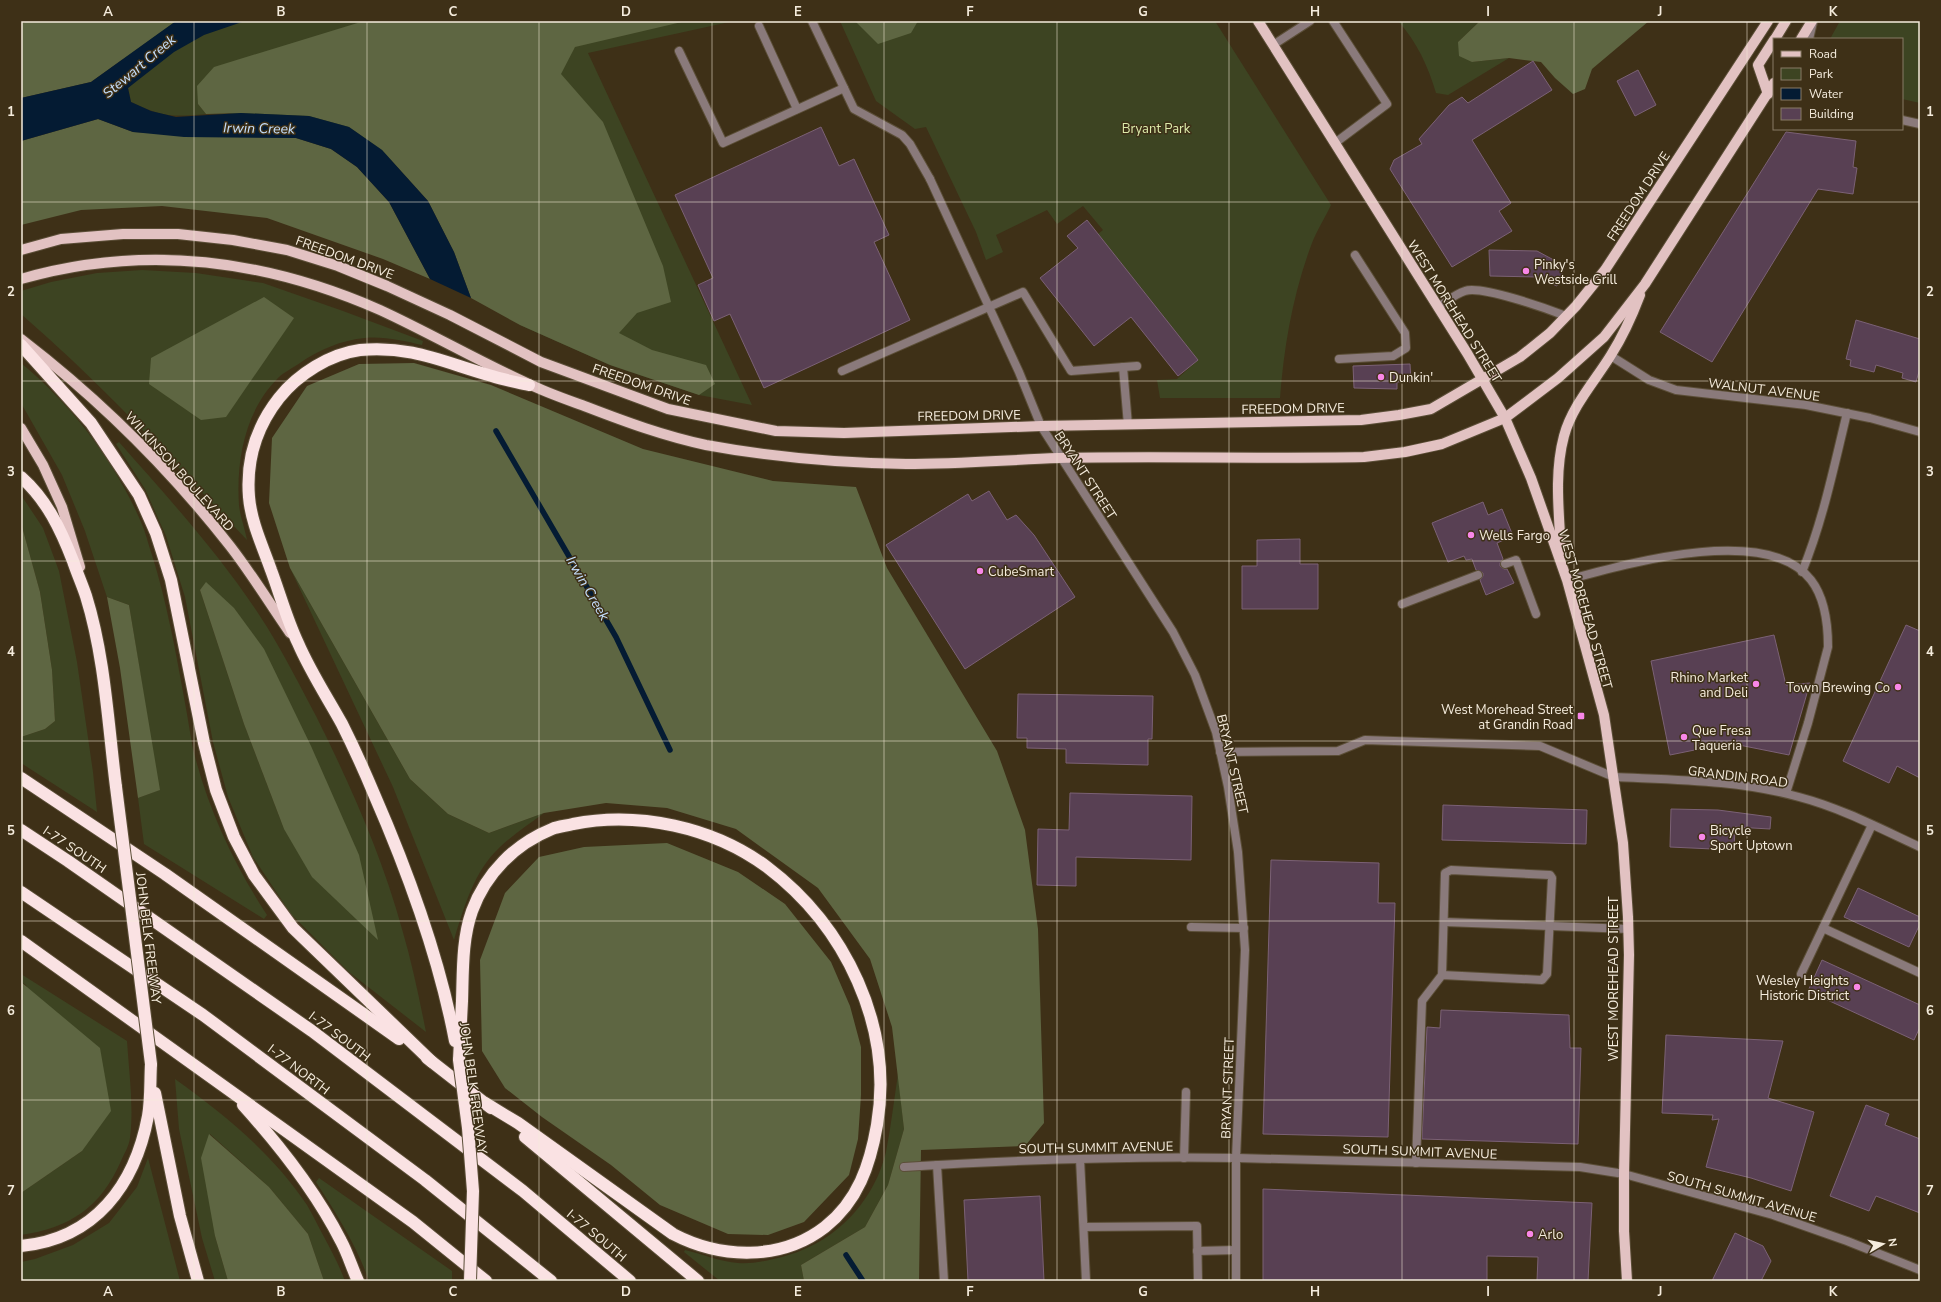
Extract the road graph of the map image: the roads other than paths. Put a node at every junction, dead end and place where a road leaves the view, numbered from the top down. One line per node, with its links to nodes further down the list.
1 (812, 21): 15 (street, BRYANT STREET)
2 (1258, 21): 13 (main road, WEST MOREHEAD STREET)
3 (1310, 21): 13 (street)
4 (1334, 21): 20 (street)
5 (1768, 21): 27 (main road, FREEDOM DRIVE)
6 (1786, 21): 9 (main road)
7 (1813, 21): 10 (main road); 11 (street)
8 (759, 26): 17 (street)
9 (1775, 38)
10 (1802, 38)
11 (1809, 38)
12 (1773, 42): 16 (main road)
13 (1273, 45): 20 (main road, WEST MOREHEAD STREET)
14 (679, 51): 17 (street)
15 (844, 88): 17 (street); 26 (street, BRYANT STREET)
16 (1771, 94): 24 (main road)
17 (797, 109)
18 (1903, 120): 19 (street)
19 (1920, 124)
20 (1335, 143): 25 (main road, WEST MOREHEAD STREET)
21 (21, 250): 40 (main road, FREEDOM DRIVE)
22 (1355, 255): 31 (street)
23 (21, 279): 36 (main road)
24 (1645, 284): 30 (main road); 38 (main road)
25 (1438, 307): 27 (street); 35 (main road, WEST MOREHEAD STREET)
26 (990, 308): 33 (street); 34 (street); 40 (street, BRYANT STREET)
27 (1566, 316): 35 (main road, FREEDOM DRIVE)
28 (21, 339): 53 (main road, WILKINSON BOULEVARD)
29 (21, 345): 75 (highway)
30 (1611, 356): 37 (street, WALNUT AVENUE); 45 (main road)
31 (1339, 358)
32 (1137, 366): 33 (street)
33 (1123, 367): 39 (street)
34 (842, 371)
35 (1483, 379): 38 (main road, WEST MOREHEAD STREET); 39 (main road, FREEDOM DRIVE)
36 (529, 385): 43 (main road); 53 (highway, JOHN BELK FREEWAY)
37 (1847, 413): 42 (street, WALNUT AVENUE); 47 (street)
38 (1505, 418): 43 (main road); 45 (main road, WEST MOREHEAD STREET)
39 (1128, 425): 40 (main road, FREEDOM DRIVE)
40 (1041, 426): 43 (street, BRYANT STREET)
41 (21, 428): 50 (main road)
42 (1920, 432)
43 (1060, 458): 54 (street, BRYANT STREET)
44 (21, 477): 50 (highway, JOHN BELK FREEWAY)
45 (1561, 561): 49 (main road, WEST MOREHEAD STREET)
46 (1505, 564): 52 (street)
47 (1802, 572): 49 (street); 57 (street)
48 (1478, 575): 51 (street)
49 (1567, 580): 55 (main road, WEST MOREHEAD STREET)
50 (86, 596): 76 (highway, JOHN BELK FREEWAY, bridge)
51 (1402, 604)
52 (1536, 614)
53 (297, 643): 74 (highway, JOHN BELK FREEWAY)
54 (1220, 752): 55 (street, GRANDIN ROAD); 65 (street, BRYANT STREET)
55 (1614, 777): 57 (street, GRANDIN ROAD); 67 (main road, WEST MOREHEAD STREET)
56 (21, 778): 75 (highway)
57 (1786, 793): 58 (street, GRANDIN ROAD)
58 (1872, 825): 60 (street, GRANDIN ROAD); 66 (street)
59 (21, 830): 97 (highway, I-77 SOUTH)
60 (1920, 847)
61 (21, 892): 96 (highway, I-77 NORTH)
62 (1444, 922): 64 (street); 64 (street); 73 (street)
63 (1191, 927): 65 (street)
64 (1549, 927): 67 (street); 73 (street)
65 (1244, 928): 81 (street, BRYANT STREET)
66 (1823, 928): 71 (street); 72 (street)
67 (1629, 929): 86 (main road, WEST MOREHEAD STREET)
68 (21, 941): 70 (highway)
69 (21, 946): 70 (highway)
70 (50, 963): 77 (highway)
71 (1920, 973)
72 (1801, 974)
73 (1442, 975): 83 (street)
74 (459, 1060): 79 (highway); 94 (highway, JOHN BELK FREEWAY, bridge)
75 (432, 1062): 79 (highway)
76 (151, 1064): 88 (highway); 92 (highway, JOHN BELK FREEWAY)
77 (222, 1084): 93 (highway); 95 (highway)
78 (1186, 1092): 80 (street)
79 (485, 1103): 98 (highway)
80 (1184, 1158): 81 (street, SOUTH SUMMIT AVENUE); 82 (street, SOUTH SUMMIT AVENUE)
81 (1236, 1158): 83 (street, SOUTH SUMMIT AVENUE); 89 (street, BRYANT STREET)
82 (1080, 1159): 84 (street, SOUTH SUMMIT AVENUE); 87 (street)
83 (1416, 1163): 86 (street, SOUTH SUMMIT AVENUE)
84 (937, 1165): 85 (street, SOUTH SUMMIT AVENUE); 99 (street)
85 (904, 1167)
86 (1624, 1174): 91 (street, SOUTH SUMMIT AVENUE); 103 (main road, WEST MOREHEAD STREET)
87 (1084, 1227): 90 (street); 100 (street)
88 (21, 1246)
89 (1236, 1250): 90 (street); 102 (street, BRYANT STREET)
90 (1197, 1251): 101 (street)
91 (1920, 1270)
92 (198, 1281)
93 (358, 1281)
94 (470, 1281)
95 (486, 1281)
96 (551, 1281)
97 (630, 1281)
98 (698, 1281)
99 (944, 1281)
100 (1086, 1281)
101 (1198, 1281)
102 (1236, 1281)
103 (1627, 1281)

